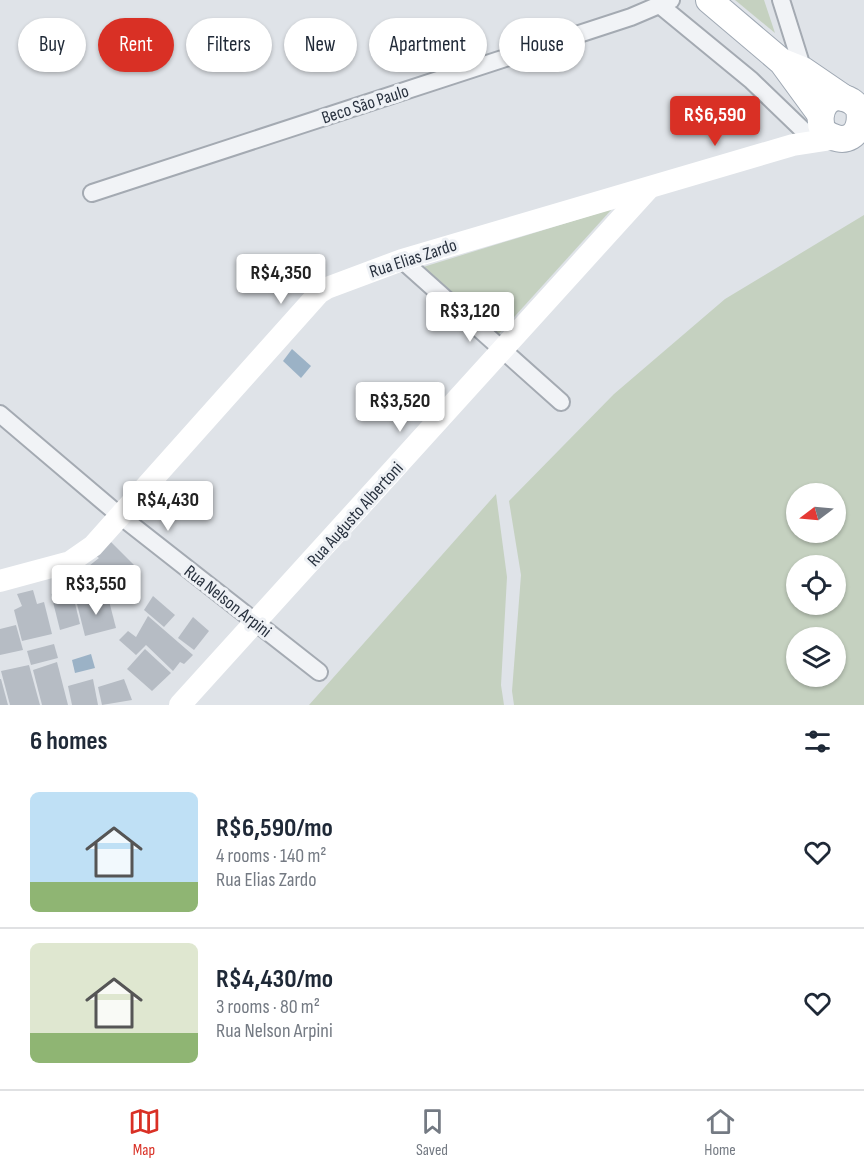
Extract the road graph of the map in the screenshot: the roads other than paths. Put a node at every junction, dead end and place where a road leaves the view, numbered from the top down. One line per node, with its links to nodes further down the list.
1 (709, 0): 4 (main road)
2 (781, 0): 4 (street)
3 (666, 3): 6 (street); 9 (street, Beco São Paulo)
4 (793, 66): 5 (main road); 6 (main road)
5 (856, 107): 6 (main road); 6 (main road)
6 (818, 132): 7 (main road); 8 (street, Rua Elias Zardo)
7 (864, 154)
8 (649, 188): 10 (street, Rua Elias Zardo); 11 (street, Rua Augusto Albertoni)
9 (92, 193)
10 (402, 260): 11 (street); 14 (street, Rua Elias Zardo)
11 (503, 349): 12 (street); 16 (street, Rua Augusto Albertoni)
12 (561, 402)
13 (0, 414): 14 (street, Rua Nelson Arpini)
14 (119, 514): 15 (street, Rua Elias Zardo); 16 (street, Rua Nelson Arpini)
15 (0, 581)
16 (256, 624): 17 (street, Rua Nelson Arpini); 18 (street, Rua Augusto Albertoni)
17 (319, 672)
18 (180, 705)

